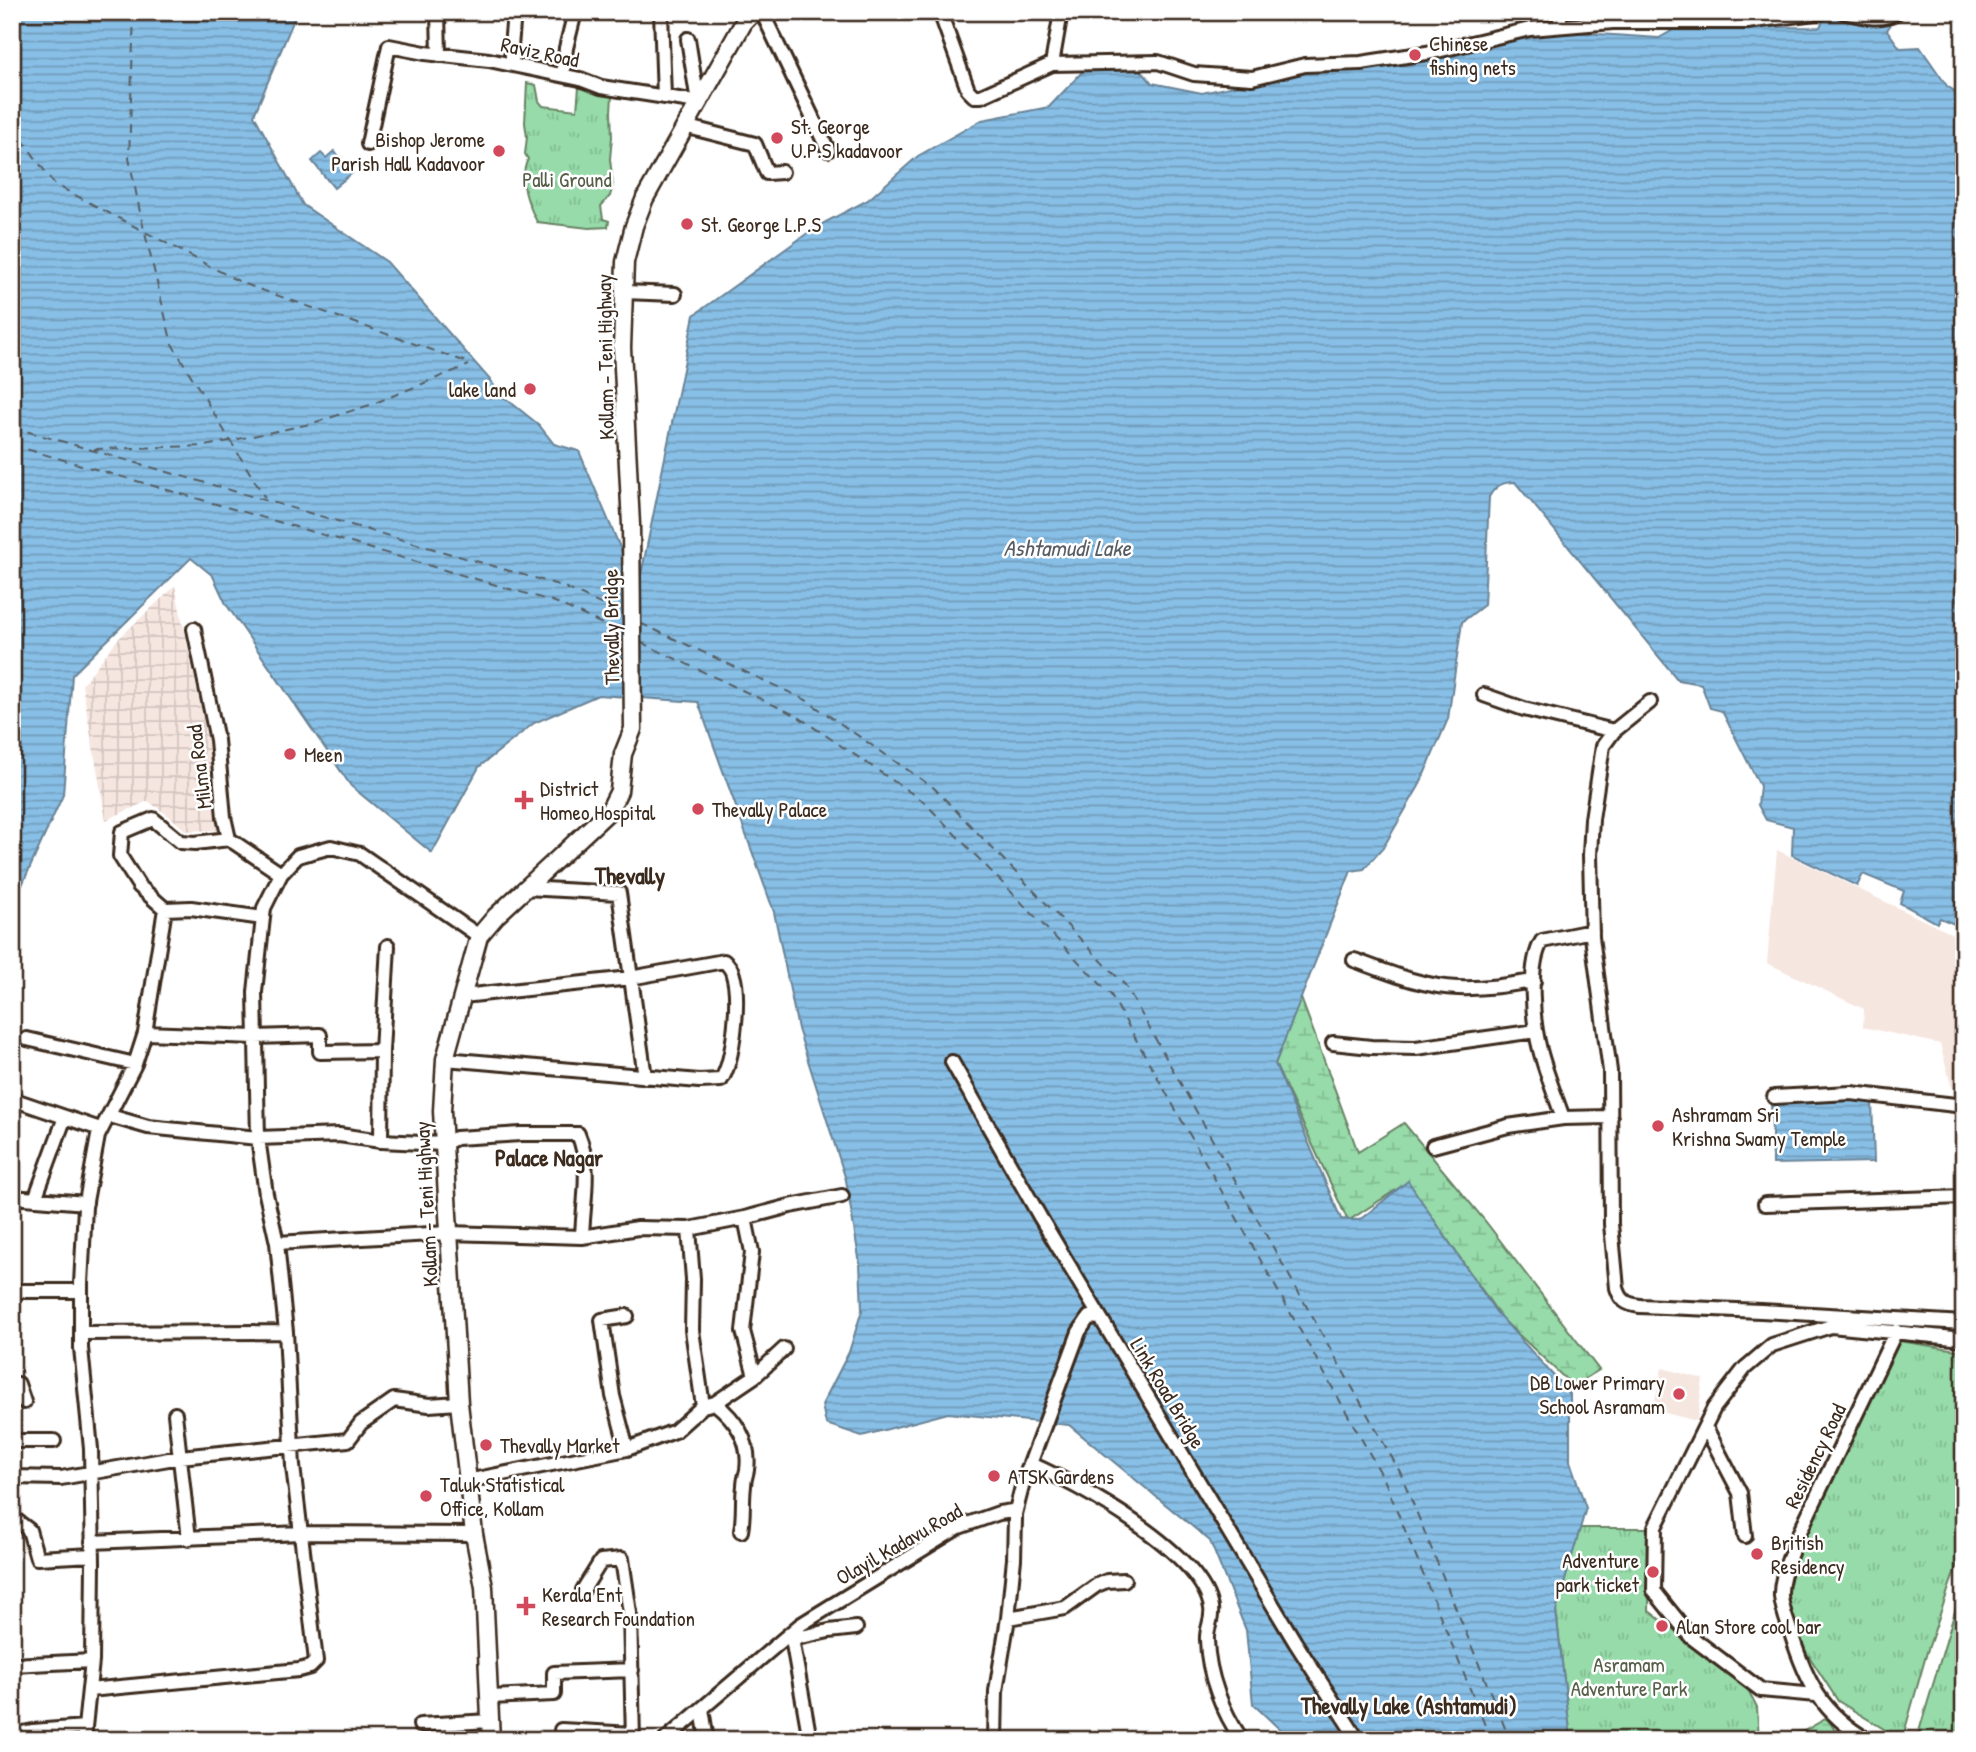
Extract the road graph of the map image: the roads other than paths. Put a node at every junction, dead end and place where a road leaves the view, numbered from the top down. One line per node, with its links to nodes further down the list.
1 (438, 12): 15 (street)
2 (514, 12): 17 (street)
3 (575, 12): 18 (street)
4 (661, 12): 19 (street)
5 (754, 12): 20 (main road, Kollam - Teni Highway)
6 (762, 12): 23 (street)
7 (940, 12): 16 (street)
8 (1060, 12): 16 (street)
9 (1560, 12): 13 (street)
10 (1822, 12): 13 (street)
11 (1843, 12): 12 (street)
12 (1897, 12)
13 (1560, 26): 16 (street)
14 (688, 39): 20 (street)
15 (439, 55): 17 (street, Raviz Road); 22 (street, Raviz Road)
16 (1052, 64)
17 (513, 65): 18 (street, Raviz Road)
18 (563, 75): 19 (street, Raviz Road)
19 (664, 97): 20 (street, Raviz Road)
20 (698, 102): 21 (main road, Kollam - Teni Highway)
21 (684, 126): 24 (street); 25 (main road, Kollam - Teni Highway)
22 (368, 144)
23 (828, 150)
24 (782, 172)
25 (624, 292): 26 (street); 27 (main road, Kollam - Teni Highway)
26 (675, 294)
27 (631, 525): 31 (main road, Thevally Bridge)
28 (194, 629): 33 (street, Milma Road)
29 (1483, 695): 32 (street)
30 (1650, 702): 32 (street)
31 (633, 729): 35 (main road, Kollam - Teni Highway)
32 (1614, 731): 38 (street)
33 (229, 839): 34 (street); 36 (street)
34 (281, 874): 37 (street); 39 (street)
35 (525, 888): 39 (main road, Kollam - Teni Highway); 42 (street)
36 (165, 909): 37 (street); 46 (street)
37 (263, 918): 47 (street)
38 (1592, 931): 43 (street); 60 (street)
39 (479, 936): 44 (main road, Kollam - Teni Highway)
40 (388, 946): 50 (street)
41 (1354, 960): 43 (street)
42 (630, 978): 44 (street); 54 (street); 54 (street)
43 (1534, 981): 45 (street)
44 (463, 996): 51 (main road, Kollam - Teni Highway)
45 (1536, 1031): 49 (street); 61 (street)
46 (145, 1033): 47 (street); 53 (street)
47 (255, 1037): 50 (street); 63 (street)
48 (27, 1039): 53 (street)
49 (1333, 1043)
50 (382, 1051): 64 (street)
51 (445, 1059): 54 (street); 65 (main road, Kollam - Teni Highway)
52 (952, 1062): 81 (street, Link Road Bridge)
53 (135, 1064): 58 (street)
54 (645, 1077)
55 (1774, 1097): 57 (street)
56 (12, 1099): 59 (street)
57 (1961, 1104)
58 (110, 1116): 62 (street); 63 (street)
59 (65, 1117): 62 (street); 70 (street)
60 (1611, 1117): 61 (street); 82 (street)
61 (1563, 1118): 66 (street)
62 (100, 1129): 71 (street)
63 (258, 1138): 64 (street); 77 (street)
64 (381, 1141): 65 (street)
65 (443, 1144): 75 (main road, Kollam - Teni Highway); 76 (street)
66 (1433, 1146)
67 (842, 1196): 73 (street)
68 (12, 1197): 70 (street)
69 (1964, 1197): 72 (street)
70 (35, 1199): 71 (street)
71 (86, 1203): 79 (street)
72 (1765, 1204)
73 (745, 1218): 74 (street); 88 (street)
74 (690, 1229): 76 (street); 92 (street)
75 (448, 1233): 76 (street); 77 (street); 91 (main road, Kollam - Teni Highway)
76 (582, 1237)
77 (278, 1243): 84 (street)
78 (12, 1291): 79 (street)
79 (80, 1291): 85 (street)
80 (627, 1316): 98 (street)
81 (1100, 1318): 100 (street); 136 (street, Link Road Bridge)
82 (1964, 1323)
83 (1896, 1331): 86 (street); 94 (street); 121 (street, Residency Road)
84 (286, 1332): 85 (street); 97 (street)
85 (81, 1333): 101 (street)
86 (1964, 1339)
87 (784, 1349): 88 (street)
88 (755, 1376): 92 (street)
89 (12, 1384): 90 (street)
90 (24, 1402)
91 (459, 1403): 97 (street); 103 (main road, Kollam - Teni Highway)
92 (709, 1405): 98 (street); 106 (street)
93 (175, 1414): 99 (street)
94 (1705, 1426): 109 (street); 121 (street)
95 (12, 1441): 96 (street)
96 (54, 1441)
97 (293, 1447): 99 (street); 107 (street)
98 (626, 1449): 103 (street)
99 (180, 1457): 101 (street); 110 (street)
100 (1031, 1464): 104 (street); 135 (street)
101 (90, 1473): 102 (street); 111 (street)
102 (12, 1477)
103 (467, 1481): 108 (main road, Kollam - Teni Highway)
104 (1015, 1514): 114 (street); 116 (street, Olayil Kadavu Road)
105 (13, 1518): 111 (street)
106 (741, 1531)
107 (301, 1533): 108 (street); 110 (street); 120 (street)
108 (474, 1534): 122 (main road, Kollam - Teni Highway)
109 (1745, 1536)
110 (189, 1539): 111 (street)
111 (92, 1549): 117 (street)
112 (1124, 1580): 114 (street)
113 (583, 1590): 119 (street)
114 (1009, 1618): 134 (street)
115 (856, 1628): 116 (street)
116 (791, 1636): 123 (street, Olayil Kadavu Road); 133 (street)
117 (92, 1661): 118 (street); 120 (street)
118 (12, 1665)
119 (632, 1670): 122 (street); 129 (street)
120 (89, 1690): 127 (street)
121 (1816, 1695): 137 (street, Residency Road)
122 (489, 1697): 124 (main road, Kollam - Teni Highway)
123 (702, 1709): 131 (street, Olayil Kadavu Road); 132 (street)
124 (490, 1721): 125 (street); 130 (main road, Kollam - Teni Highway)
125 (420, 1725)
126 (561, 1730): 129 (street)
127 (85, 1733): 128 (street)
128 (12, 1735)
129 (633, 1737)
130 (491, 1740)
131 (665, 1740)
132 (707, 1740)
133 (810, 1740)
134 (995, 1740)
135 (1242, 1740)
136 (1358, 1740)
137 (1867, 1740)

